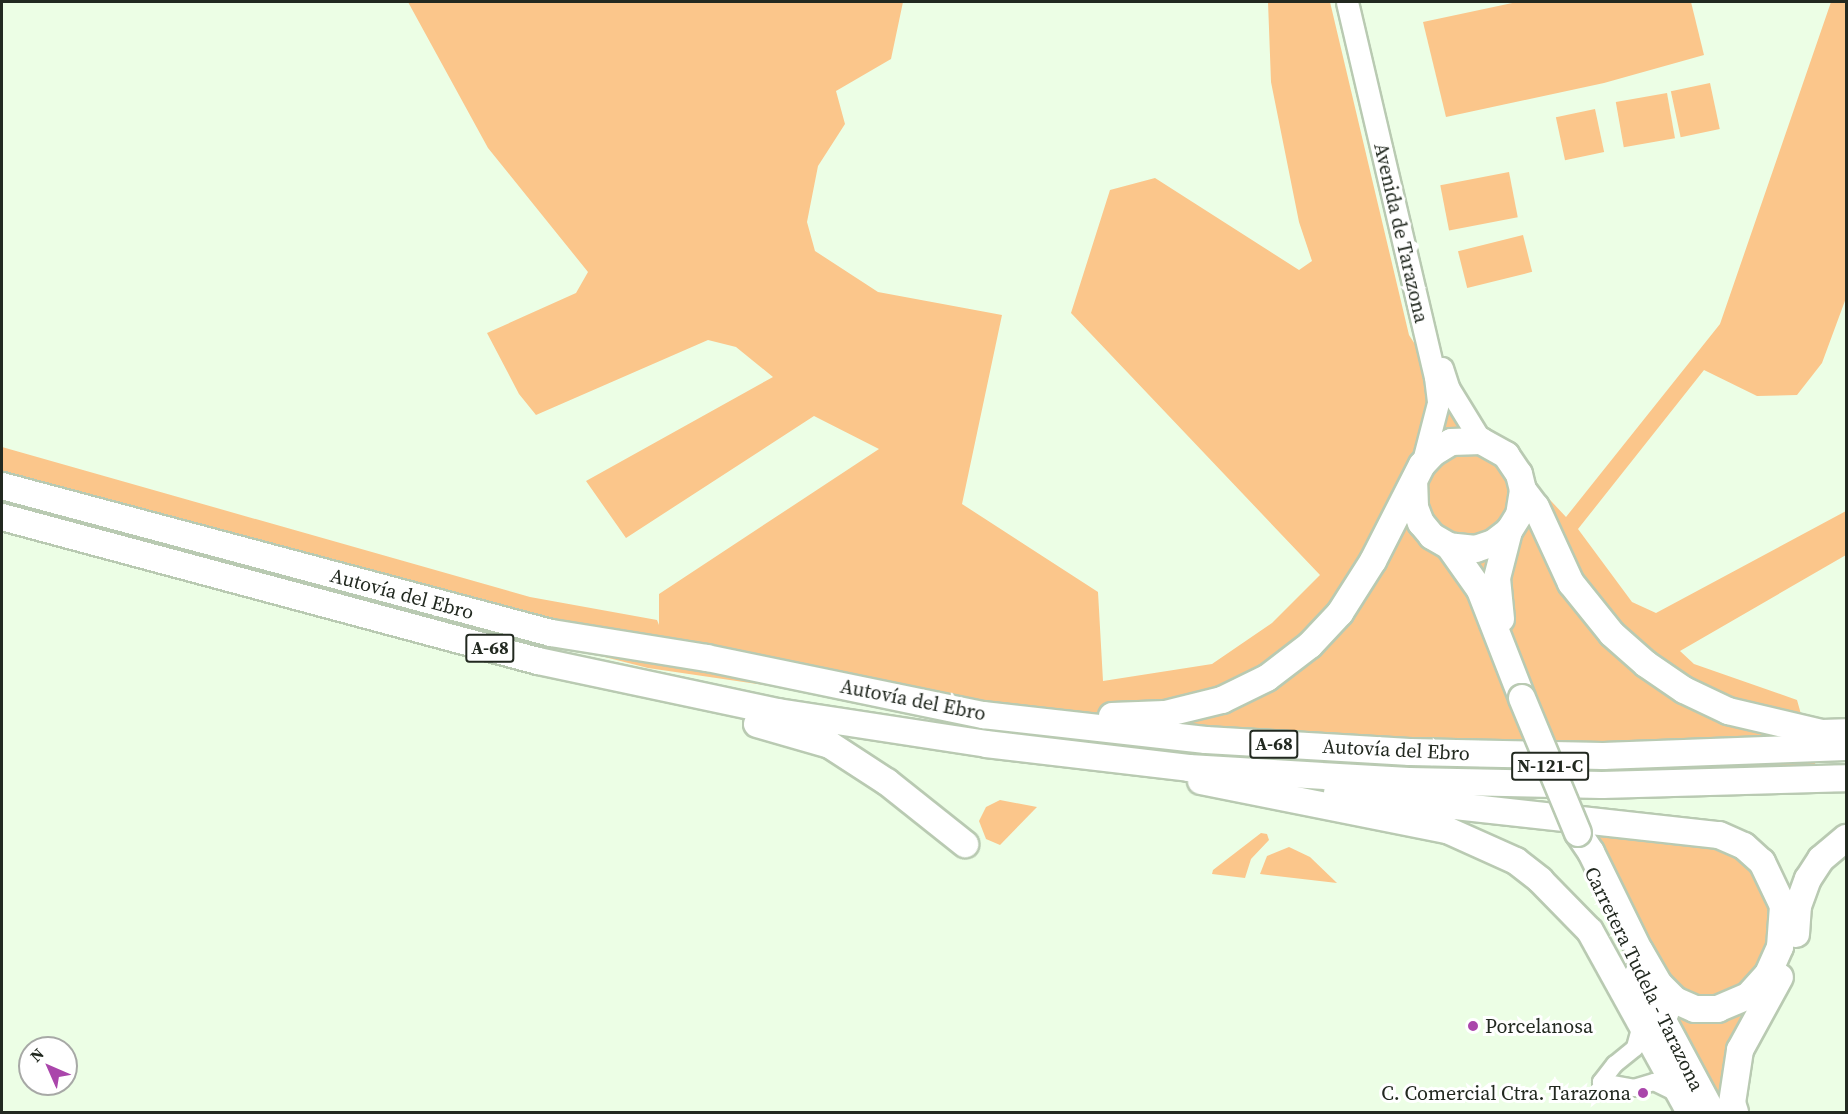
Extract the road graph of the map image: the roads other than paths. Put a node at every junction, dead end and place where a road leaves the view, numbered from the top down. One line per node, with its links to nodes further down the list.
1 (1347, 2): 4 (main road, Avenida de Tarazona)
2 (1356, 2): 3 (main road, Avenida de Tarazona)
3 (1481, 441): 4 (highway); 6 (highway)
4 (1418, 474): 9 (highway, N-121-C); 11 (highway)
5 (2, 486): 11 (highway, Autovía del Ebro / A-68)
6 (1523, 490): 8 (highway, N-121-C); 13 (highway)
7 (2, 517): 12 (highway, Autovía del Ebro / A-68)
8 (1509, 531): 9 (highway); 10 (highway, Carretera Tudela - Tarazona / N-121-C)
9 (1449, 546): 10 (highway, Carretera Tudela - Tarazona / N-121-C)
10 (1503, 643): 18 (highway, Carretera Tudela - Tarazona / N-121-C, bridge)
11 (707, 658): 15 (highway, Autovía del Ebro / A-68)
12 (538, 661): 14 (highway, Autovía del Ebro / A-68); 20 (highway)
13 (1846, 732)
14 (986, 744): 16 (highway, Autovía del Ebro / A-68); 17 (highway)
15 (1846, 747)
16 (1846, 778)
17 (1201, 781): 18 (highway); 22 (highway)
18 (1578, 833): 21 (highway, Carretera Tudela - Tarazona / N-121-C)
19 (1846, 838): 25 (highway)
20 (965, 844)
21 (1620, 938): 22 (highway); 24 (highway, Carretera Tudela - Tarazona / N-121-C)
22 (1641, 1025): 23 (highway); 23 (street)
23 (1685, 1103)
24 (1712, 1113)
25 (1735, 1113)

